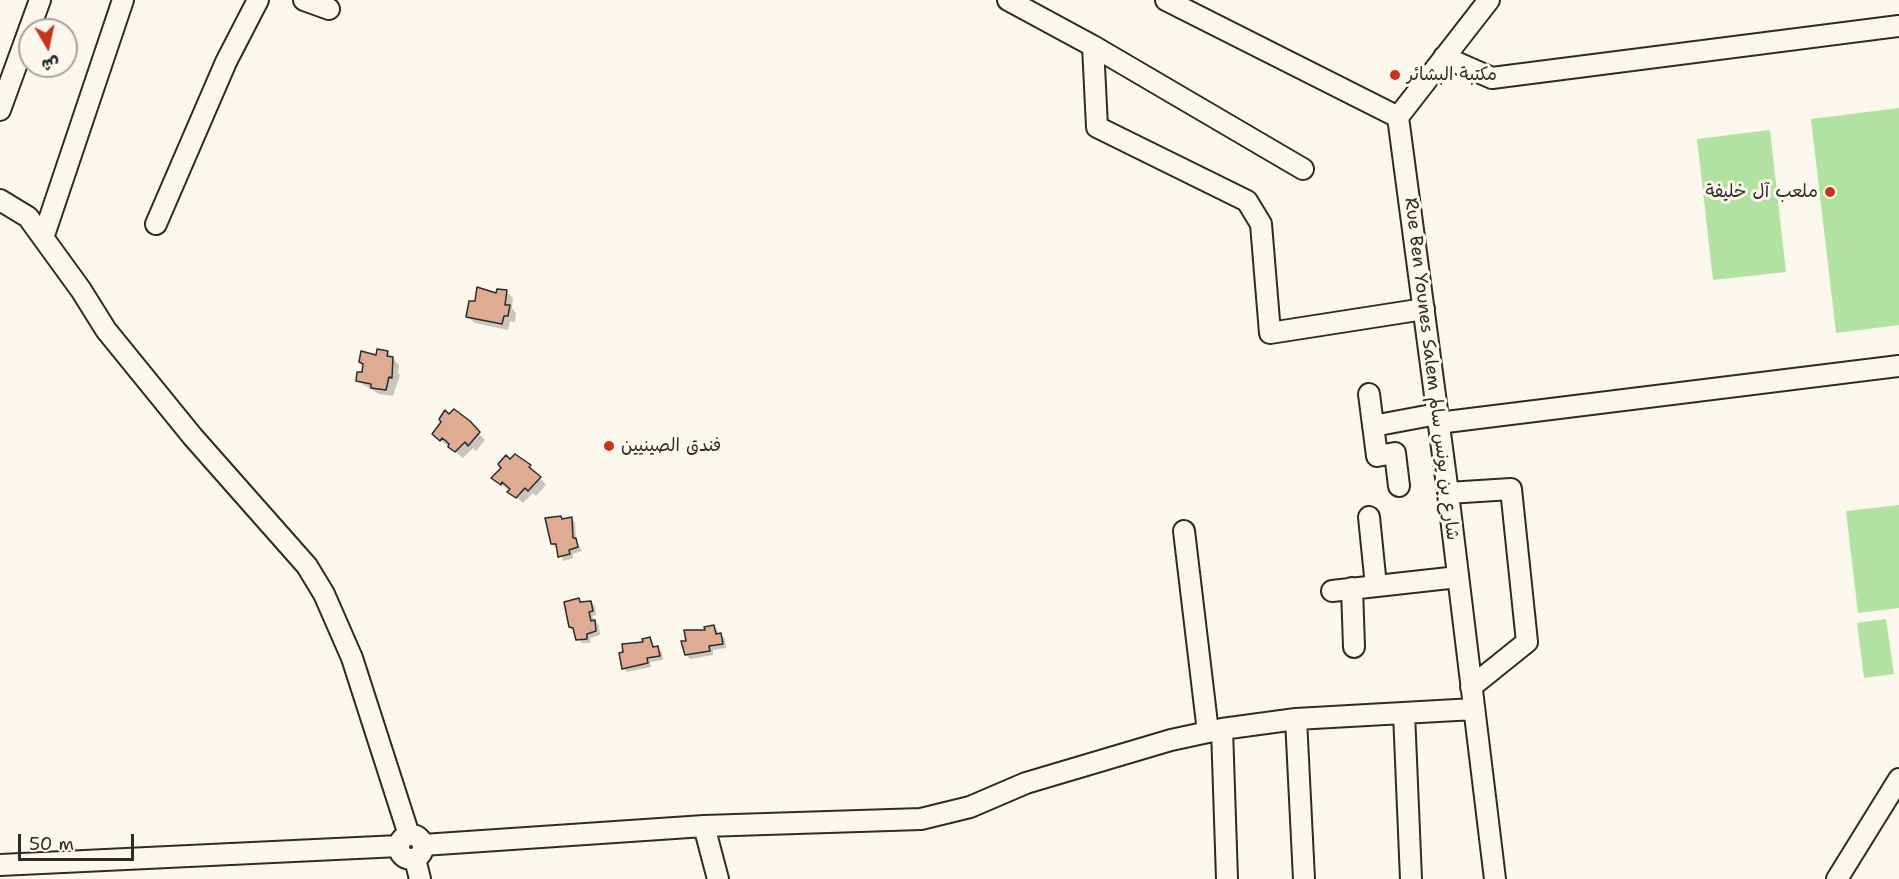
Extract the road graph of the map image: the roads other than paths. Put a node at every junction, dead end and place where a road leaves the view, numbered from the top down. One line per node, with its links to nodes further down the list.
1 (40, 0): 12 (street)
2 (123, 0): 17 (street)
3 (258, 0): 16 (street)
4 (304, 0): 8 (street)
5 (1008, 0): 10 (street)
6 (1166, 0): 13 (street)
7 (1489, 0): 11 (street)
8 (329, 9)
9 (1899, 26): 11 (street)
10 (1093, 46): 14 (street); 18 (street)
11 (1444, 57): 13 (street)
12 (0, 110)
13 (1398, 117): 18 (street, Rue Ben Younes Salem شارع بن يونس سالم)
14 (1303, 169)
15 (0, 200): 17 (street)
16 (156, 224)
17 (43, 238): 39 (street)
18 (1424, 309): 21 (street, Rue Ben Younes Salem شارع بن يونس سالم)
19 (1899, 366): 21 (street)
20 (1369, 394): 22 (street)
21 (1437, 418): 22 (street); 24 (street, Rue Ben Younes Salem شارع بن يونس سالم)
22 (1373, 426): 23 (street)
23 (1399, 486)
24 (1448, 493): 27 (street, Rue Ben Younes Salem شارع بن يونس سالم); 32 (street)
25 (1369, 517): 28 (street)
26 (1184, 531): 36 (street)
27 (1458, 577): 28 (street); 32 (street, Rue Ben Younes Salem شارع بن يونس سالم)
28 (1376, 586): 29 (street)
29 (1352, 588): 30 (street); 31 (street)
30 (1332, 591)
31 (1354, 647)
32 (1471, 687): 33 (street, Rue Ben Younes Salem شارع بن يونس سالم)
33 (1474, 709): 34 (street); 46 (street, Rue Ben Younes Salem شارع بن يونس سالم)
34 (1404, 713): 35 (street); 45 (street)
35 (1296, 719): 36 (street); 44 (street)
36 (1215, 730): 38 (street); 43 (street)
37 (1899, 780): 47 (street)
38 (704, 826): 39 (street); 42 (street)
39 (411, 846): 40 (street); 41 (street)
40 (0, 865)
41 (420, 879)
42 (718, 879)
43 (1227, 879)
44 (1304, 879)
45 (1411, 879)
46 (1495, 879)
47 (1837, 879)

